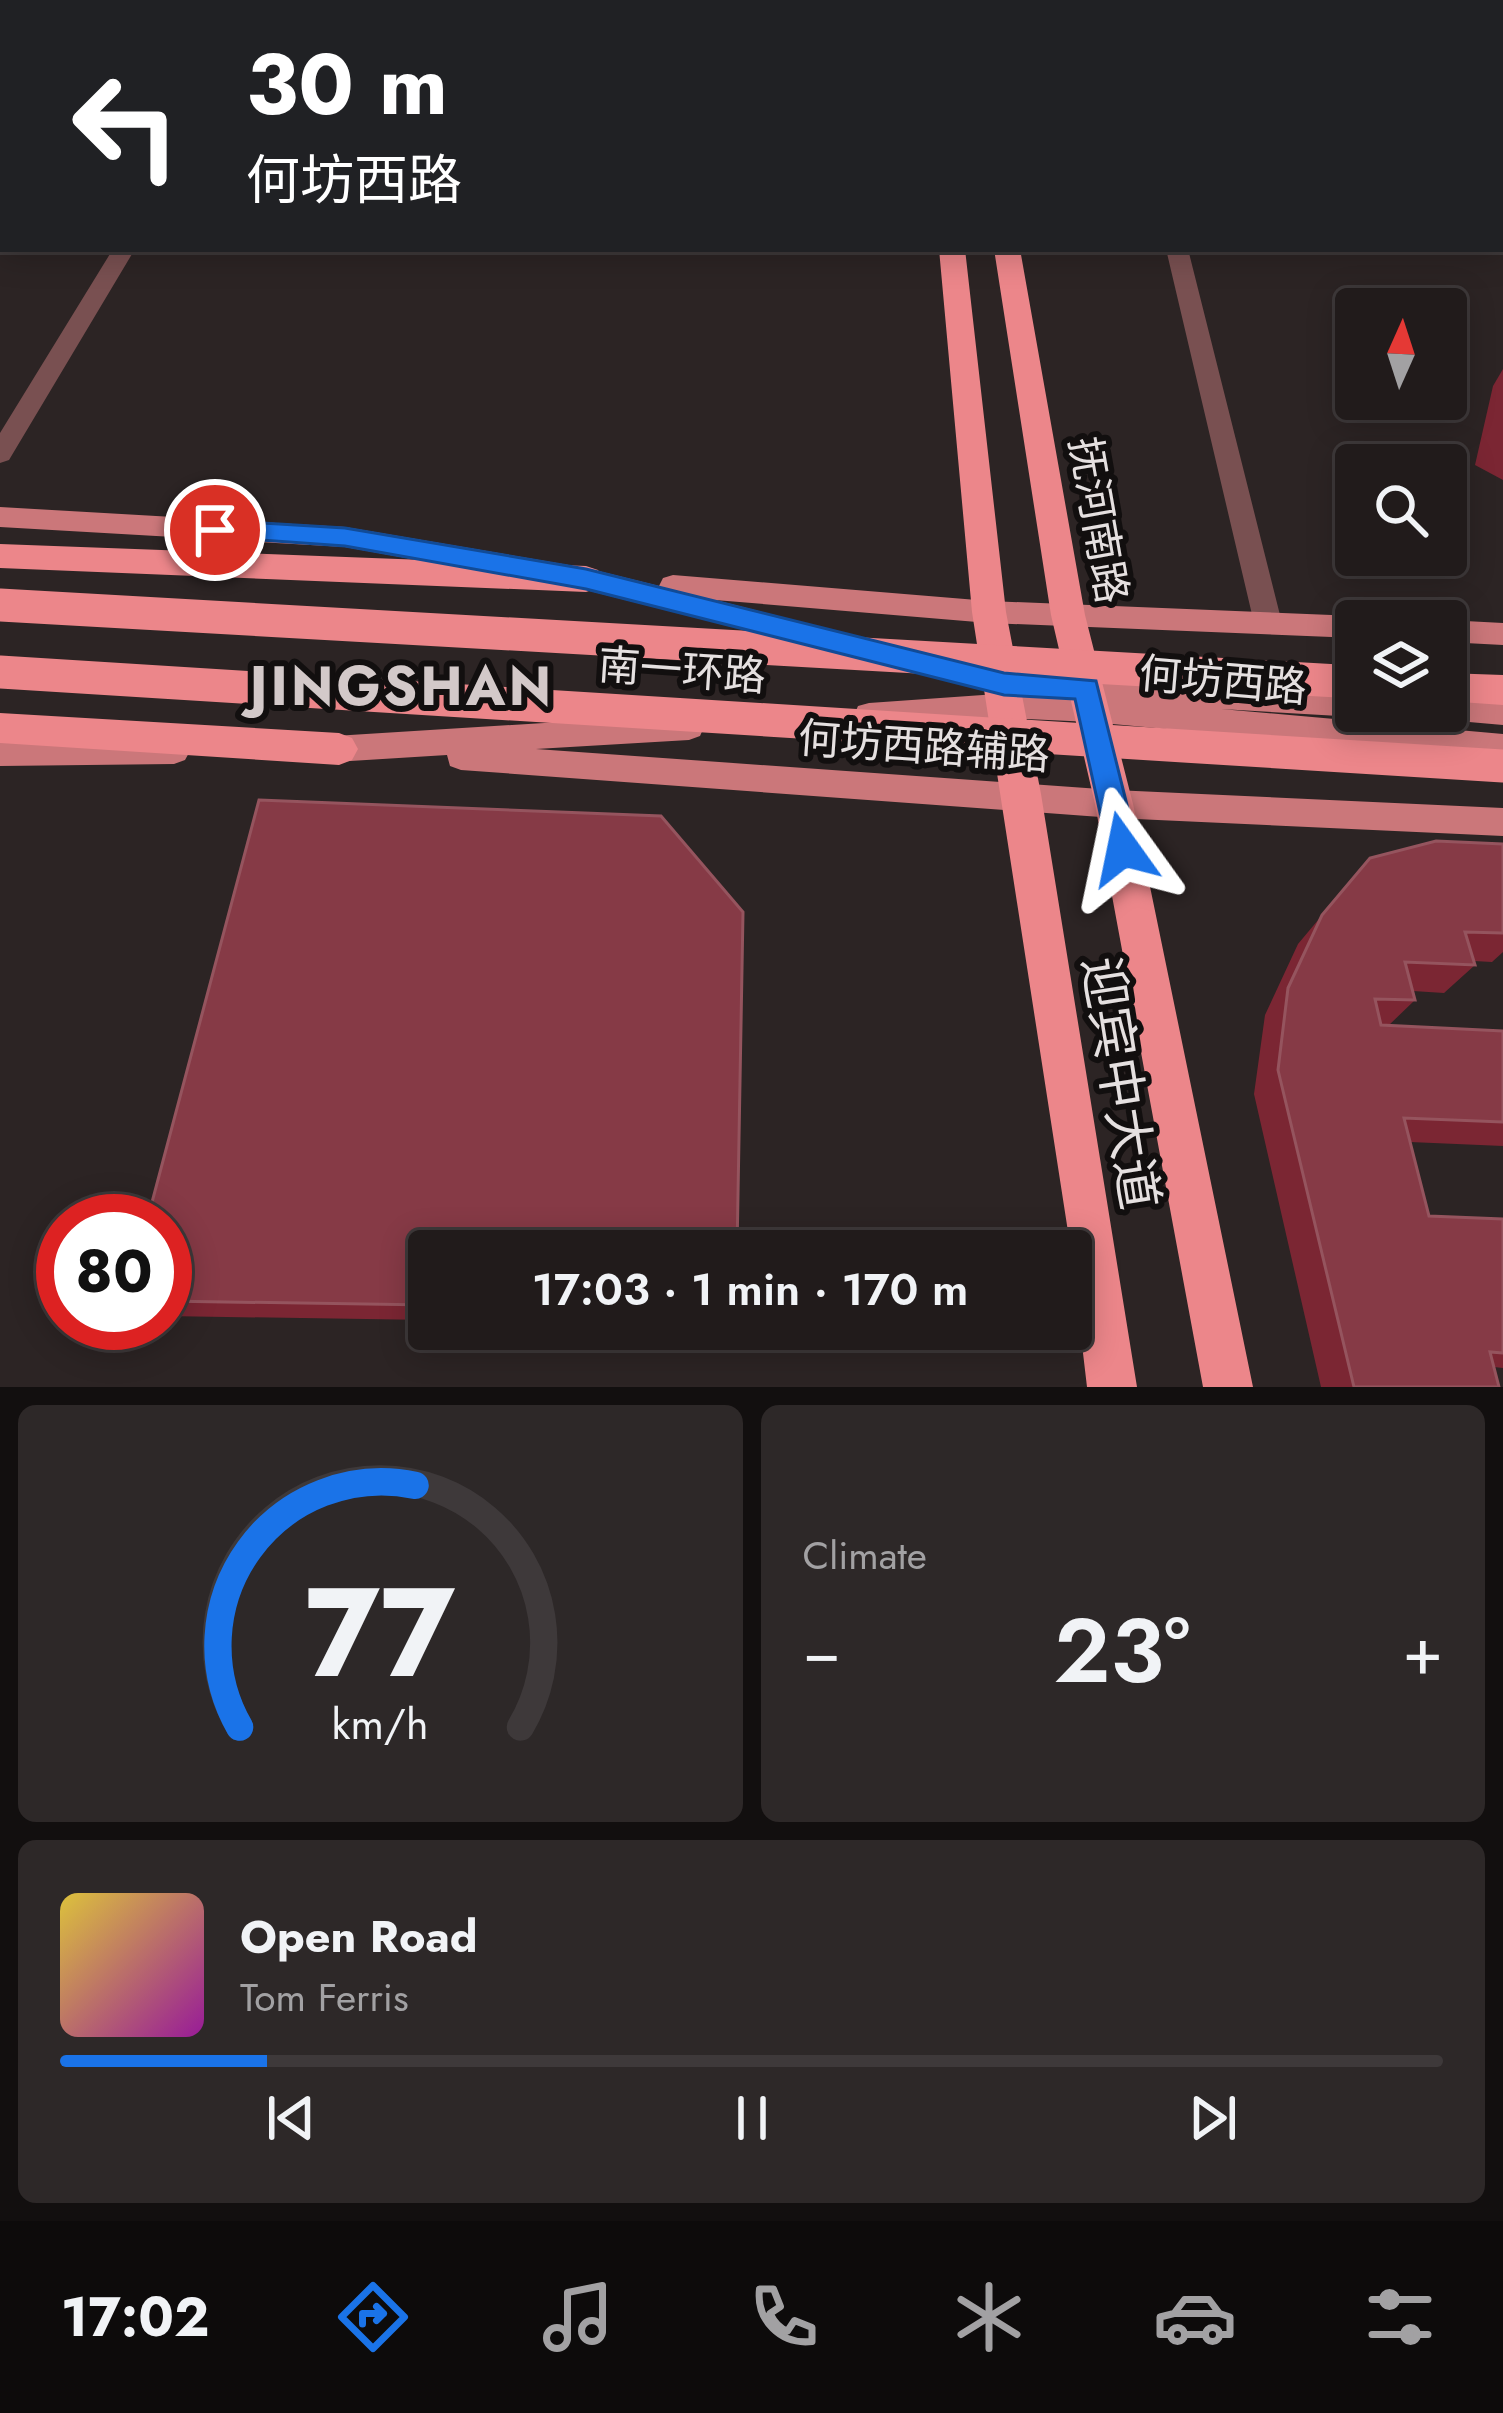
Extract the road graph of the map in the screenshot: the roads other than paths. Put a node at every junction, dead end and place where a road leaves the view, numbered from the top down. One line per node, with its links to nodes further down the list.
1 (122, 252): 5 (street)
2 (952, 252): 10 (highway)
3 (1008, 252): 11 (highway, 抚河南路)
4 (1179, 252): 12 (street)
5 (0, 454)
6 (0, 517): 8 (main road, 何坊西路)
7 (0, 556): 8 (highway)
8 (586, 579): 10 (main road); 20 (main road, 何坊西路)
9 (0, 605): 17 (highway, 南一环路, bridge)
10 (989, 612): 11 (main road); 20 (highway)
11 (1068, 615): 12 (main road); 21 (highway, 抚河南路)
12 (1268, 623): 13 (main road)
13 (1335, 626)
14 (1467, 633): 15 (main road)
15 (1503, 634)
16 (0, 672): 29 (highway, 南一环路, bridge)
17 (1335, 681)
18 (1467, 688): 19 (highway)
19 (1503, 690)
20 (1006, 695): 21 (main road, 何坊西路); 27 (main road, 何坊西路); 30 (highway)
21 (1089, 699): 22 (main road, 何坊西路); 26 (main road, 何坊西路); 31 (highway, 抚河南路)
22 (1335, 704)
23 (1467, 711): 24 (main road)
24 (1503, 713)
25 (0, 728): 27 (highway)
26 (1503, 747)
27 (339, 749): 28 (main road, 何坊西路); 30 (main road, 何坊西路辅路)
28 (0, 753)
29 (1503, 766)
30 (1022, 794): 31 (main road, 何坊西路辅路); 33 (highway, 迎宾中大道)
31 (1114, 804): 32 (main road, 何坊西路辅路); 34 (highway, 迎宾中大道)
32 (1497, 820)
33 (1112, 1387)
34 (1228, 1387)

